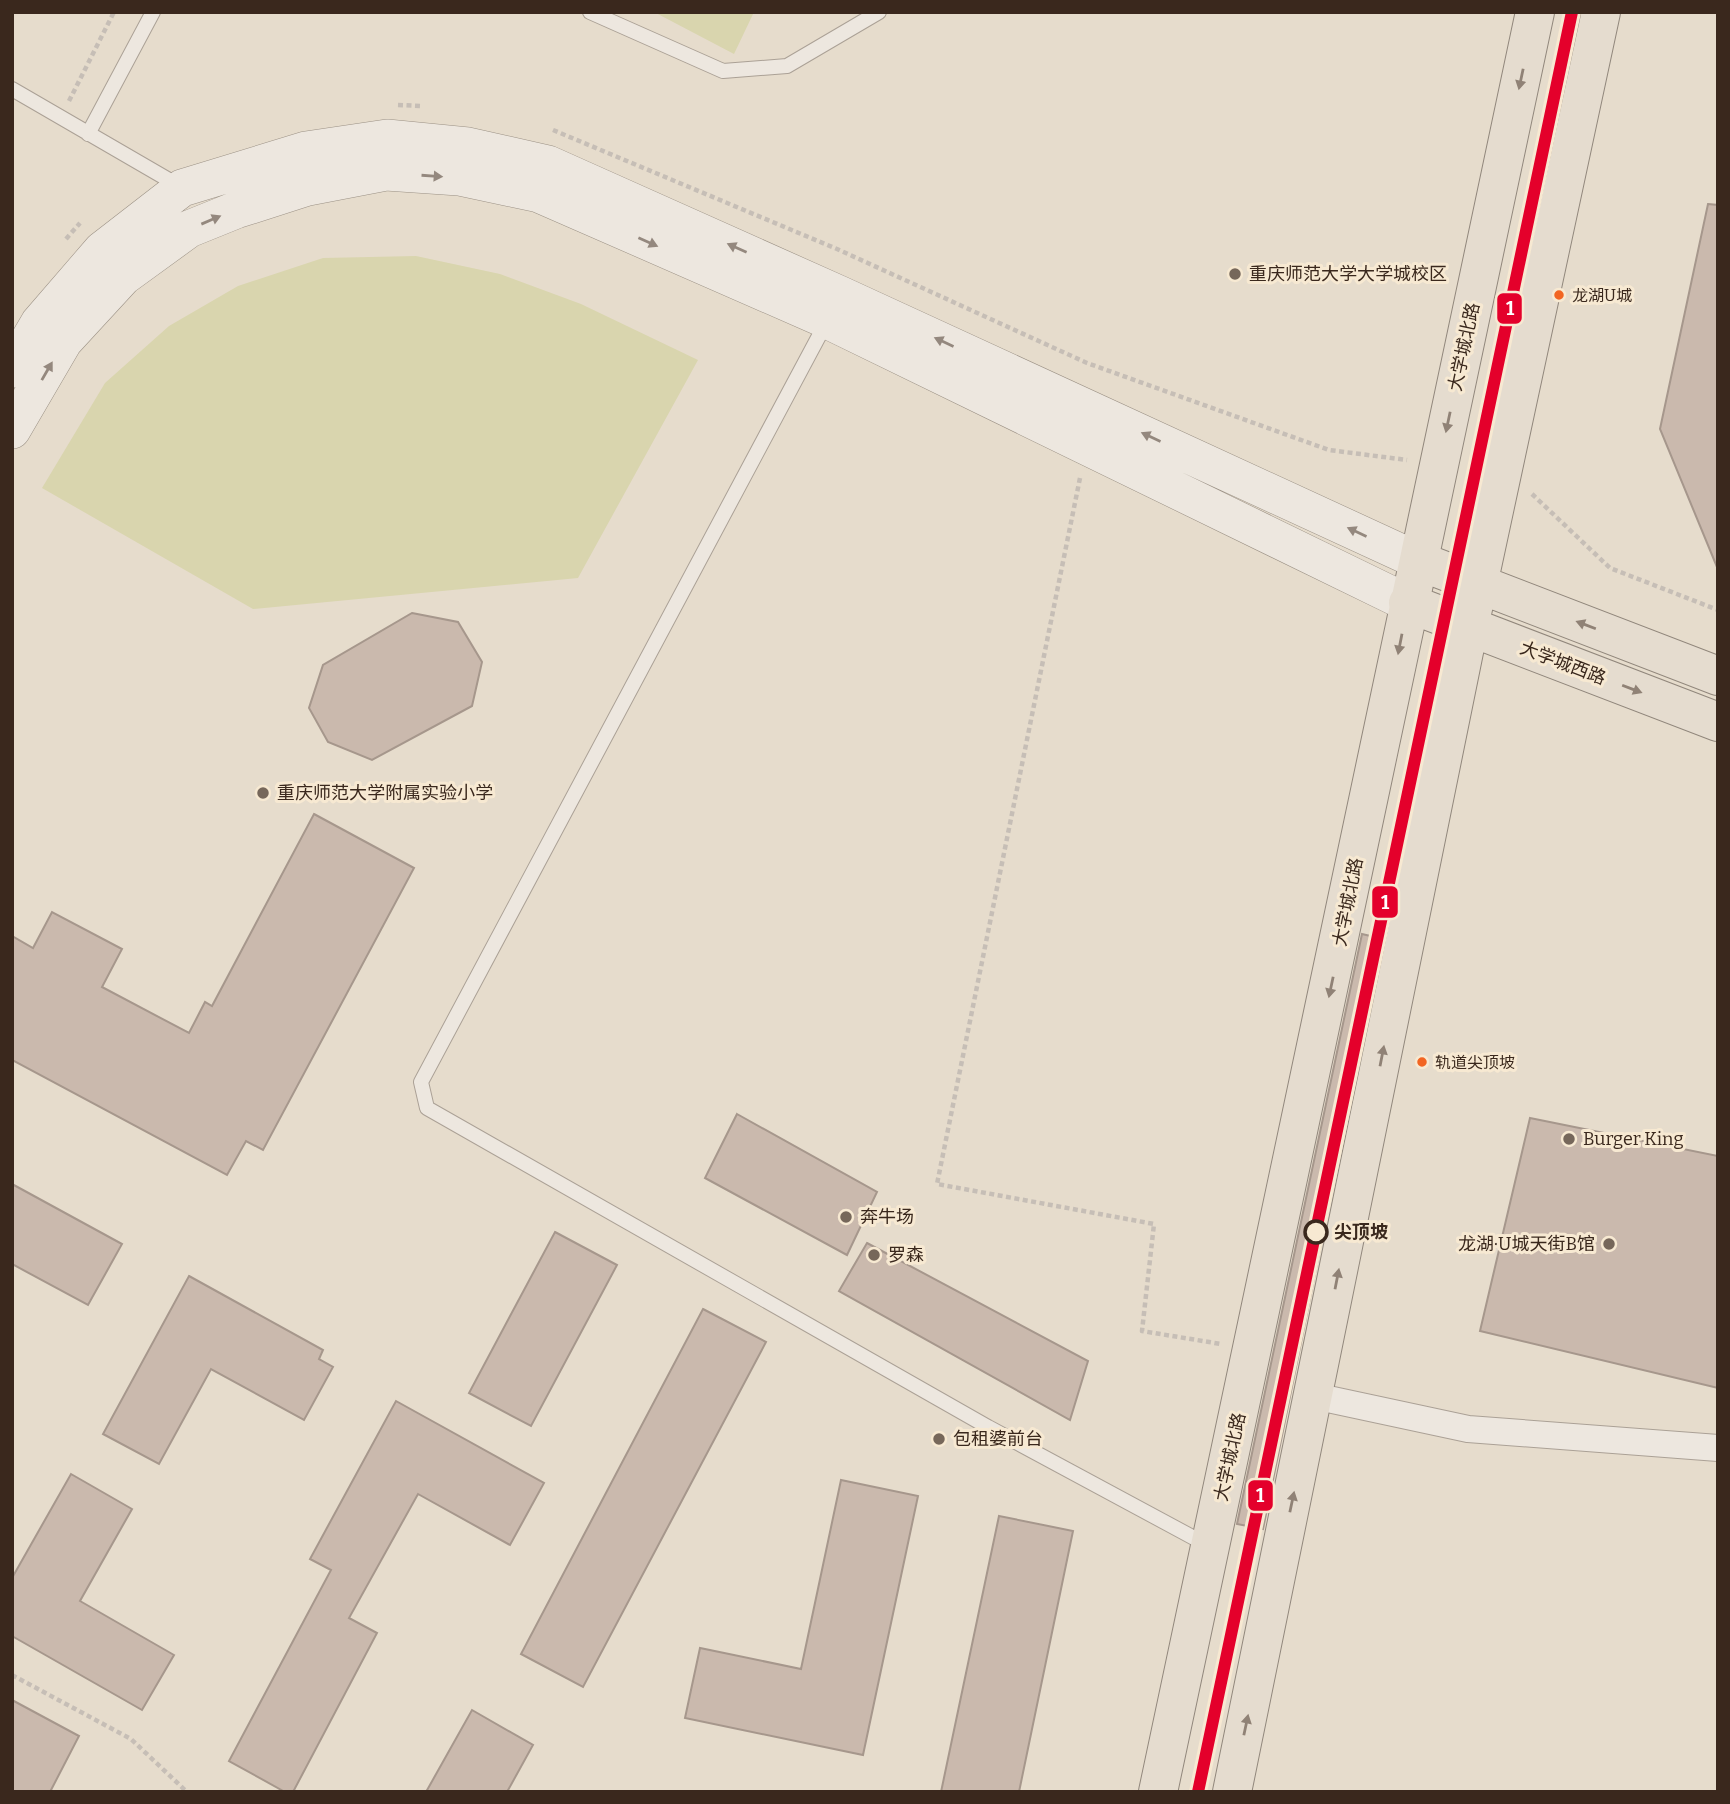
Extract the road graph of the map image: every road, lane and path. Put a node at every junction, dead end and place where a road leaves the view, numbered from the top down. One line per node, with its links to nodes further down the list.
1 (114, 12): 8 (path)
2 (153, 12): 9 (lane)
3 (590, 12): 4 (lane)
4 (879, 12)
5 (1535, 12): 16 (main road, 大学城北路, one-way to 16)
6 (1601, 12): 15 (main road)
7 (12, 89): 8 (lane)
8 (60, 117): 9 (lane)
9 (88, 134): 10 (lane)
10 (182, 188): 11 (street, one-way to 10); 12 (street)
11 (834, 307): 13 (street, one-way to 11); 14 (street); 16 (street, one-way to 11); 26 (lane)
12 (12, 369)
13 (12, 430)
14 (1086, 446): 18 (street); 23 (path)
15 (1504, 468): 17 (main road); 19 (path)
16 (1419, 561): 17 (main road); 18 (main road, 大学城北路)
17 (1480, 583): 20 (main road); 21 (main road, one-way to 17)
18 (1408, 603): 20 (main road, 大学城西路); 23 (main road, 大学城北路, one-way to 23)
19 (1718, 610)
20 (1469, 627): 22 (main road, 大学城西路, one-way to 22); 24 (main road, one-way to 20)
21 (1718, 676)
22 (1718, 722)
23 (1253, 1349): 26 (main road, 大学城北路)
24 (1314, 1396): 25 (street); 30 (main road, one-way to 24)
25 (1718, 1448)
26 (1210, 1547): 29 (main road, 大学城北路)
27 (12, 1675): 28 (path)
28 (187, 1792)
29 (1158, 1792)
30 (1233, 1792)

